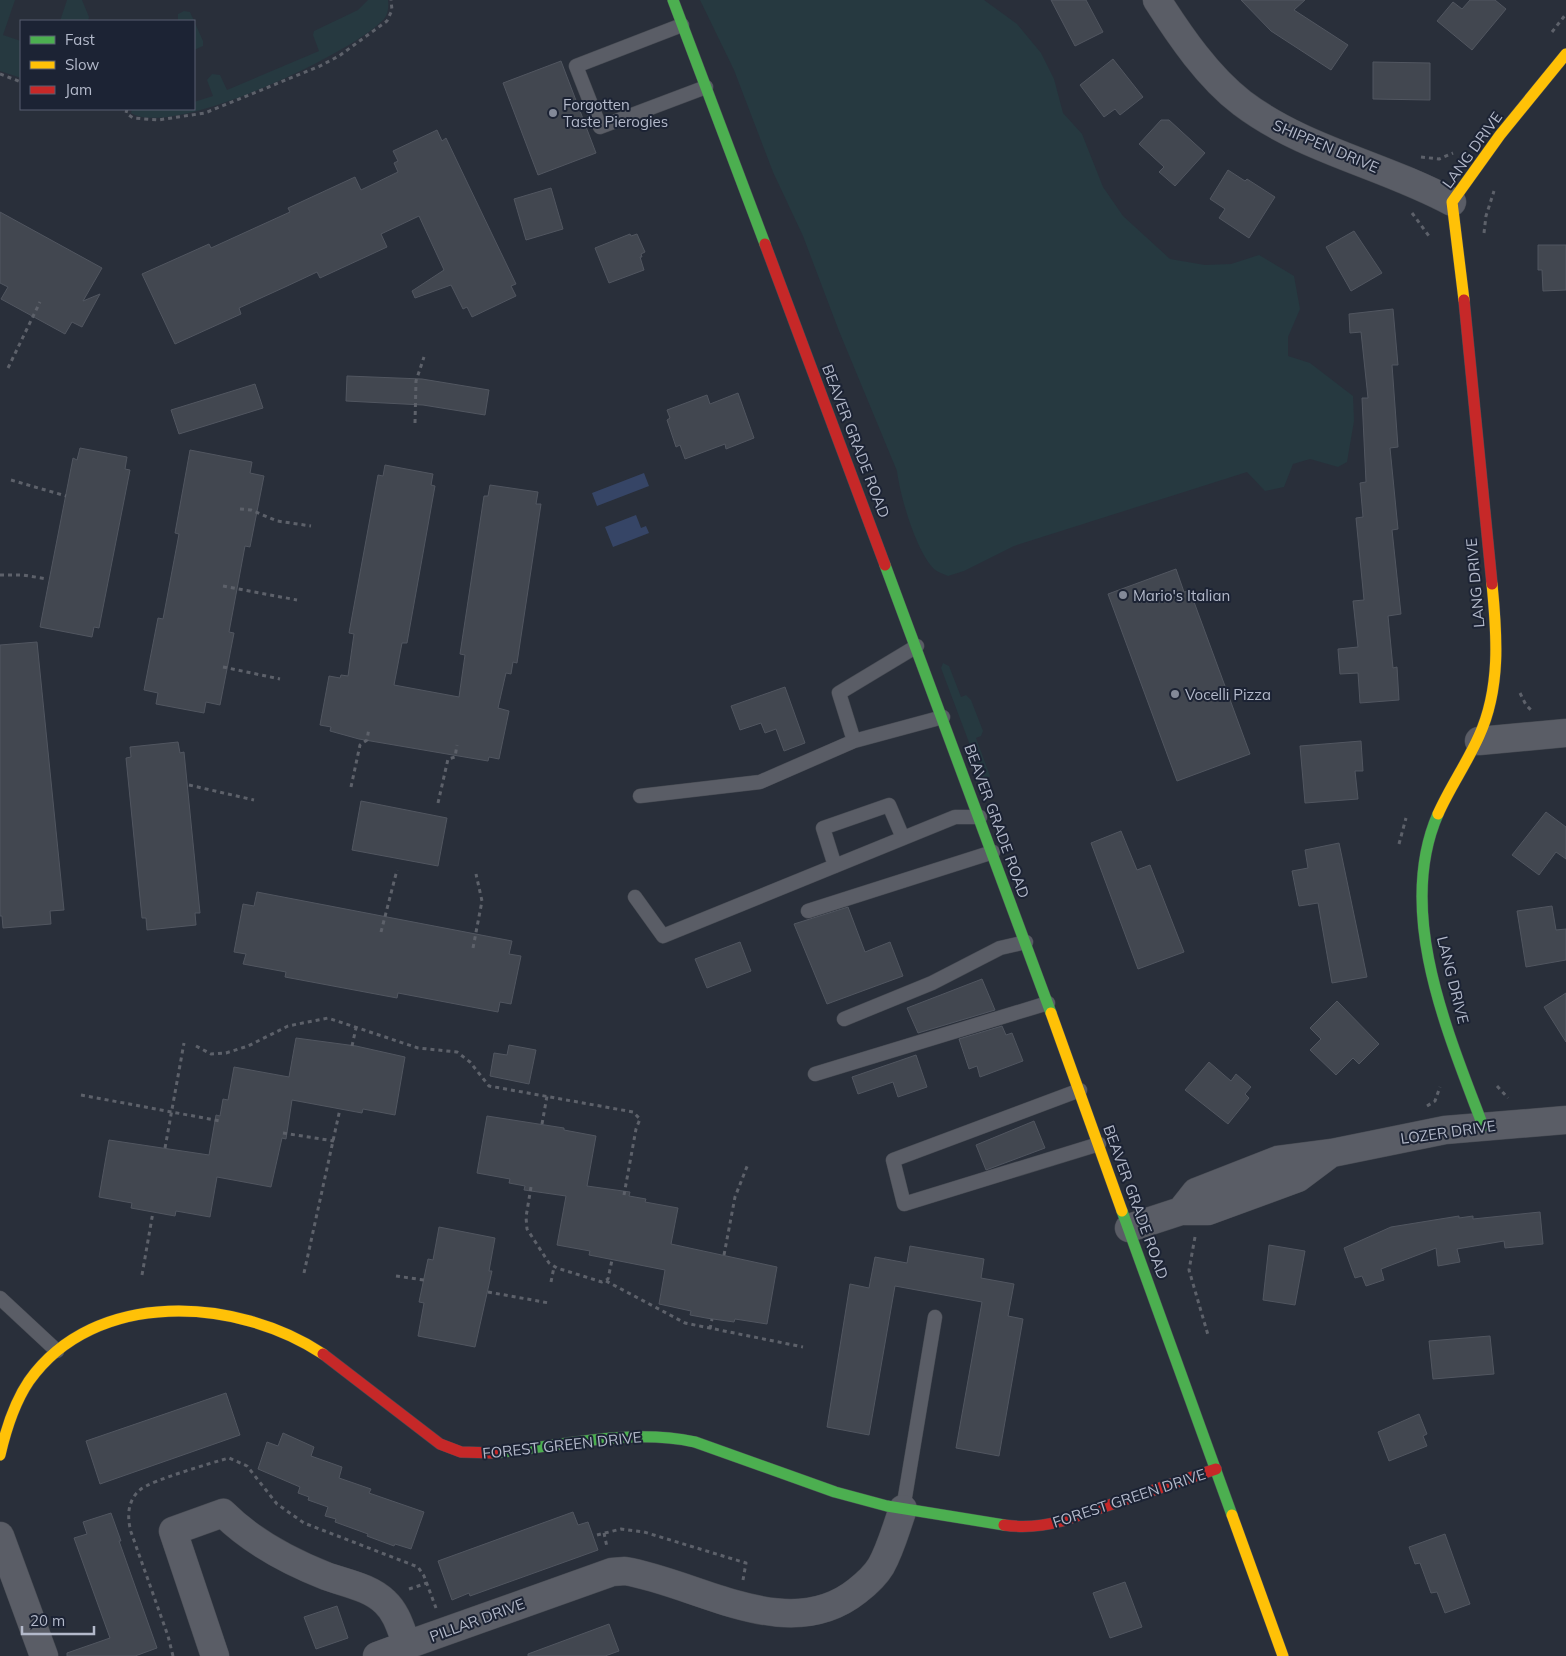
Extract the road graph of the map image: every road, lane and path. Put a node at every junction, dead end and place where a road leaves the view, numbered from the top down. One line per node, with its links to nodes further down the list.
1 (391, 0): 11 (path)
2 (673, 0): 5 (street, BEAVER GRADE ROAD)
3 (1158, 0): 15 (street, SHIPPEN DRIVE)
4 (1566, 14): 6 (path)
5 (682, 25): 10 (street, BEAVER GRADE ROAD); 10 (lane)
6 (1548, 36)
7 (1566, 54): 15 (street, LANG DRIVE)
8 (0, 74): 9 (path)
9 (20, 82)
10 (706, 86): 31 (street, BEAVER GRADE ROAD)
11 (127, 110)
12 (1460, 147): 13 (path)
13 (1415, 156)
14 (1498, 184): 17 (path)
15 (1452, 202): 40 (street, LANG DRIVE)
16 (1407, 209): 18 (path)
17 (1485, 237)
18 (1430, 238)
19 (40, 302): 21 (path)
20 (424, 357): 22 (path)
21 (8, 368)
22 (415, 423)
23 (11, 480): 24 (path)
24 (66, 496)
25 (240, 509): 26 (path)
26 (311, 526)
27 (0, 575): 28 (path)
28 (47, 579)
29 (223, 586): 30 (path)
30 (297, 600)
31 (917, 646): 36 (street, BEAVER GRADE ROAD); 39 (lane)
32 (222, 667): 33 (path)
33 (280, 679)
34 (1519, 684): 35 (path)
35 (1538, 713)
36 (943, 717): 39 (lane); 48 (street, BEAVER GRADE ROAD)
37 (369, 728): 43 (path)
38 (1566, 734): 40 (street)
39 (854, 741): 44 (lane)
40 (1479, 741): 79 (street, LANG DRIVE)
41 (457, 745): 46 (path)
42 (189, 785): 45 (path)
43 (351, 787)
44 (640, 796)
45 (254, 800)
46 (438, 802)
47 (1409, 811): 51 (path)
48 (980, 817): 49 (lane); 50 (street, BEAVER GRADE ROAD)
49 (903, 838): 52 (lane); 52 (lane)
50 (993, 852): 56 (lane); 58 (street, BEAVER GRADE ROAD)
51 (1399, 853)
52 (835, 866): 55 (lane)
53 (397, 870): 57 (path)
54 (476, 874): 59 (path)
55 (635, 897)
56 (808, 911)
57 (381, 932)
58 (1026, 942): 60 (street, BEAVER GRADE ROAD); 61 (lane)
59 (473, 948)
60 (1048, 1003): 66 (lane); 69 (street, BEAVER GRADE ROAD)
61 (844, 1019)
62 (356, 1028): 64 (path); 65 (path); 71 (path)
63 (184, 1043): 75 (path)
64 (196, 1046)
65 (352, 1046)
66 (815, 1074)
67 (1440, 1081): 73 (path)
68 (1493, 1082): 72 (path)
69 (1080, 1090): 82 (street, BEAVER GRADE ROAD); 82 (lane)
70 (81, 1095): 75 (path)
71 (547, 1096): 78 (path); 86 (path)
72 (1512, 1099)
73 (1426, 1107)
74 (340, 1109): 81 (path)
75 (171, 1112): 77 (path); 83 (path)
76 (1566, 1120): 79 (street, LOZER DRIVE)
77 (220, 1121)
78 (542, 1124)
79 (1483, 1126): 87 (street, LOZER DRIVE)
80 (283, 1133): 81 (path)
81 (334, 1142): 93 (path)
82 (1099, 1144): 89 (street, BEAVER GRADE ROAD)
83 (165, 1148)
84 (748, 1164): 90 (path)
85 (530, 1187): 92 (path)
86 (624, 1195)
87 (1181, 1211): 89 (street, LOZER DRIVE); 105 (path)
88 (153, 1212): 94 (path)
89 (1129, 1228): 109 (street, BEAVER GRADE ROAD)
90 (724, 1255)
91 (612, 1260): 97 (path)
92 (554, 1267): 97 (path); 98 (path)
93 (304, 1273)
94 (142, 1275)
95 (396, 1276): 96 (path)
96 (424, 1280)
97 (606, 1281): 104 (path)
98 (551, 1282)
99 (488, 1292): 101 (path)
100 (0, 1298): 107 (lane)
101 (549, 1303)
102 (935, 1317): 110 (lane)
103 (712, 1319): 104 (path)
104 (710, 1329): 106 (path)
105 (1208, 1335)
106 (804, 1347)
107 (57, 1351): 108 (street, FOREST GREEN DRIVE); 110 (street, FOREST GREEN DRIVE)
108 (0, 1455)
109 (1216, 1469): 110 (street, FOREST GREEN DRIVE); 121 (street, BEAVER GRADE ROAD)
110 (903, 1509): 117 (street, PILLAR DRIVE)
111 (597, 1535): 115 (path)
112 (0, 1536): 113 (street)
113 (5, 1564): 118 (street)
114 (427, 1583): 116 (path)
115 (750, 1584)
116 (403, 1590)
117 (407, 1645): 119 (street); 120 (street)
118 (44, 1656)
119 (215, 1656)
120 (377, 1656)
121 (1283, 1656)

